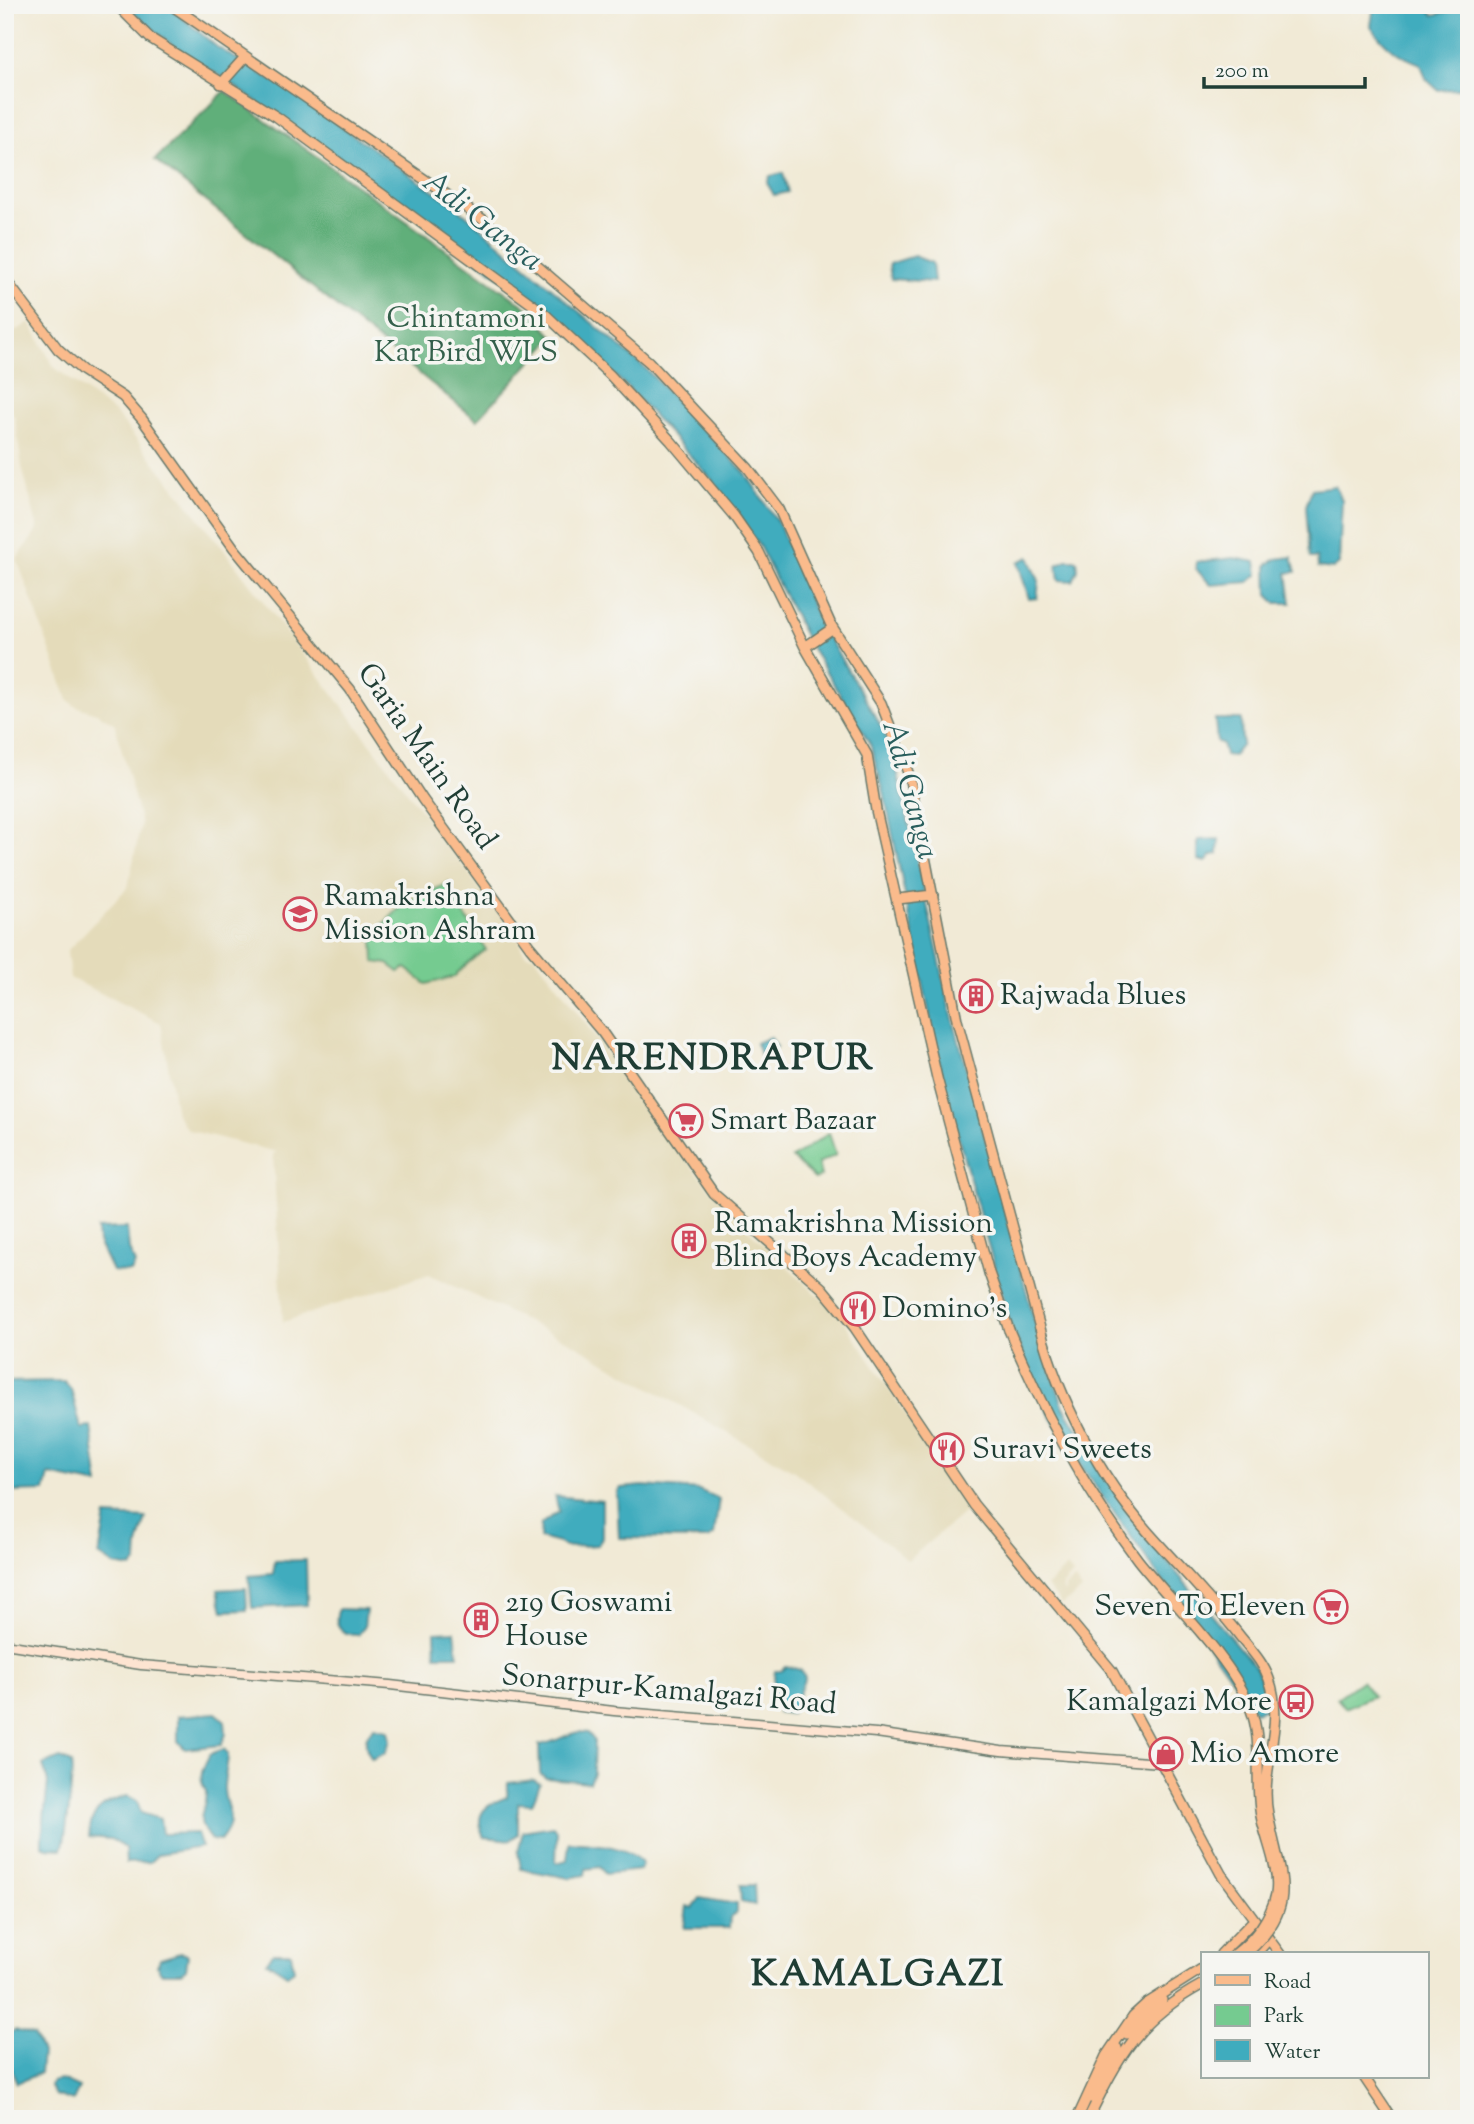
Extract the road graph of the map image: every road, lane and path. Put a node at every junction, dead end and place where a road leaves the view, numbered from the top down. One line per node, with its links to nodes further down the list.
1 (117, 5): 4 (main road)
2 (171, 5): 3 (main road)
3 (245, 57): 4 (main road); 6 (main road)
4 (221, 84): 7 (main road)
5 (6, 282): 11 (main road, Garia Main Road)
6 (829, 631): 7 (main road); 8 (main road)
7 (807, 645): 9 (main road)
8 (933, 895): 9 (main road); 16 (main road, bridge)
9 (898, 899): 15 (main road, bridge)
10 (5, 1644): 11 (main road, Sonarpur-Kamalgazi Road)
11 (1161, 1763): 12 (main road, Garia Main Road)
12 (1253, 1920): 13 (main road, Garia Main Road); 14 (main road)
13 (1269, 1939): 17 (main road); 18 (main road, Garia Main Road)
14 (1223, 1952)
15 (1237, 1952)
16 (1248, 1952)
17 (1258, 1952)
18 (1279, 1952)
19 (1201, 1969): 26 (main road)
20 (1201, 1976): 24 (main road)
21 (1201, 1987): 24 (main road)
22 (1201, 1987): 25 (main road)
23 (1365, 2078): 27 (main road)
24 (1091, 2104): 25 (main road); 26 (main road)
25 (1089, 2117)
26 (1078, 2119)
27 (1392, 2119)

